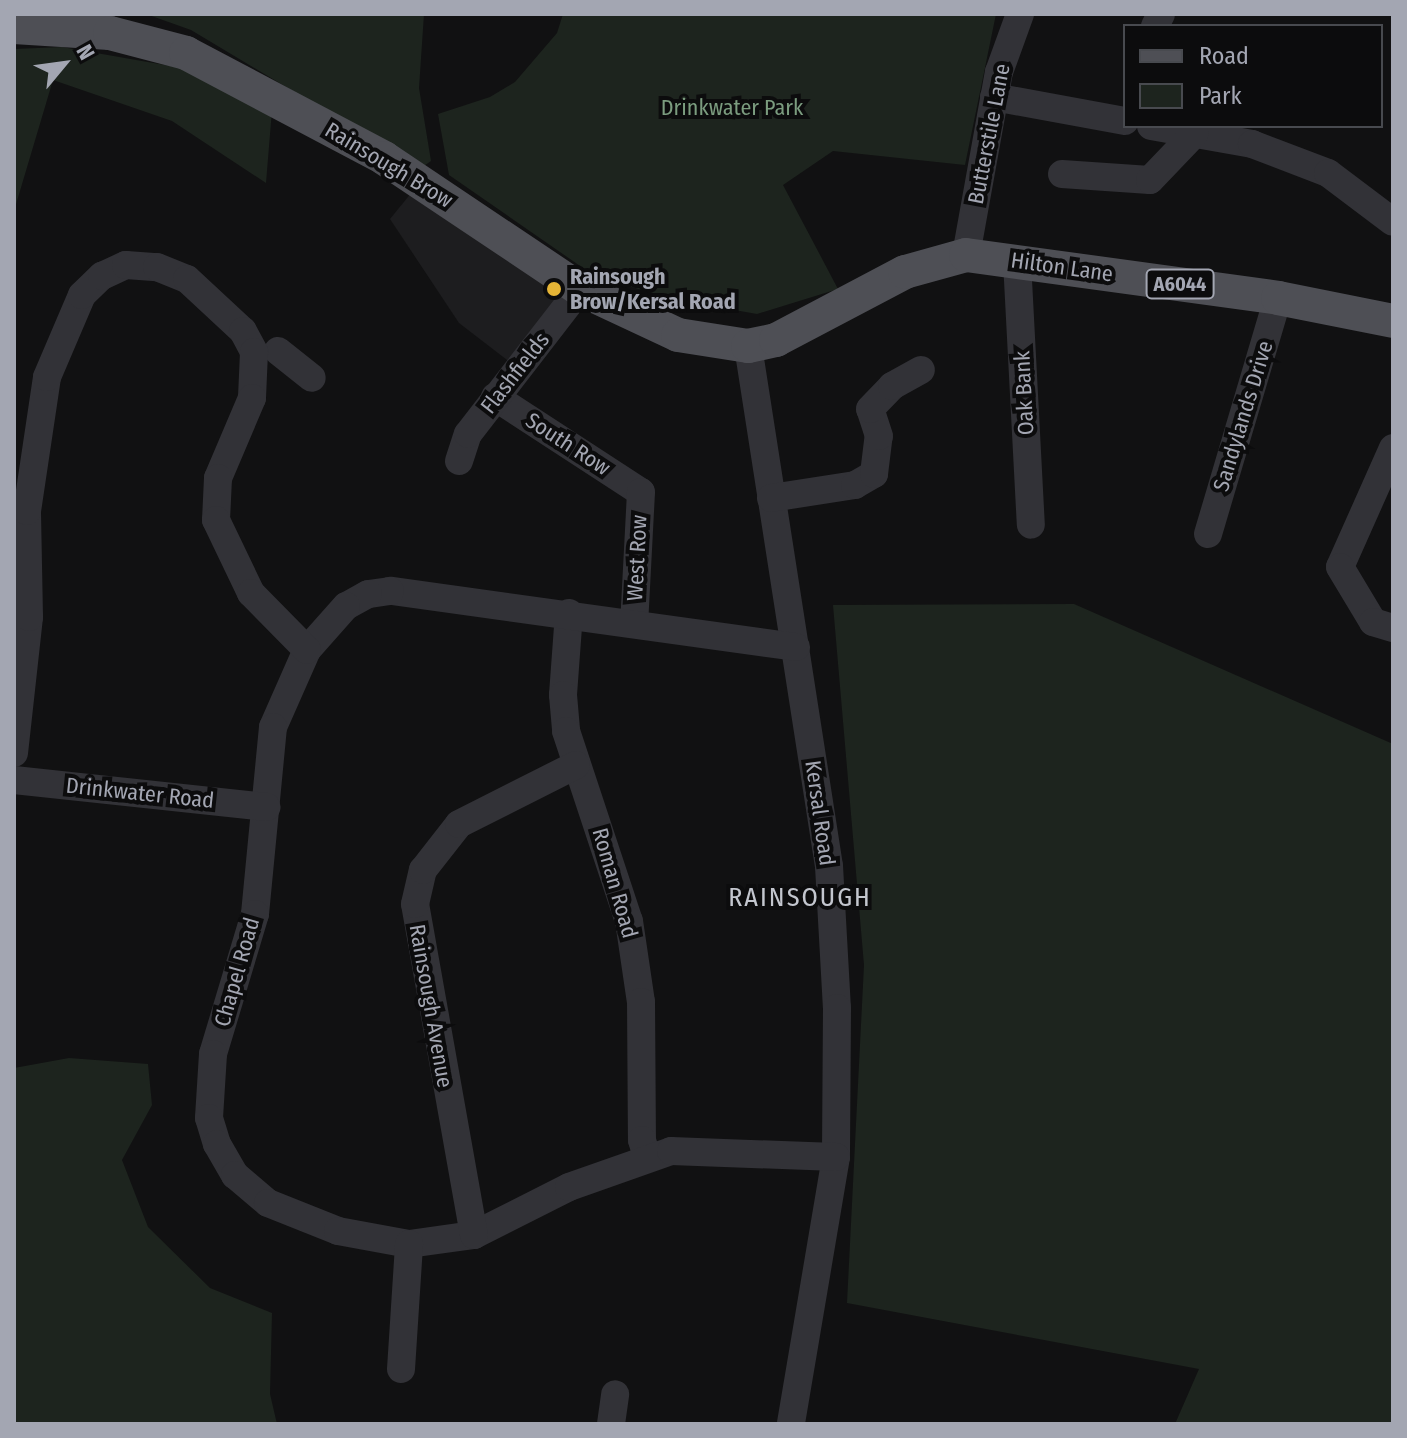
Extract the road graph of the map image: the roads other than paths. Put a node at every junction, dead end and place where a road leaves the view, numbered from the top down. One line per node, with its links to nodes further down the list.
1 (1020, 14): 3 (street, Butterstile Lane)
2 (14, 27): 11 (main road, Rainsough Brow)
3 (994, 97): 4 (street); 9 (street, Butterstile Lane)
4 (1123, 121)
5 (1162, 128): 6 (street)
6 (1194, 134): 7 (street); 8 (street)
7 (1062, 174)
8 (1393, 222)
9 (966, 255): 10 (main road, Hilton Lane / A6044); 14 (main road, Hilton Lane / A6044)
10 (1017, 261): 12 (main road, Hilton Lane / A6044); 23 (street, Oak Bank)
11 (580, 289): 14 (main road, Rainsough Brow); 18 (street, Flashfields)
12 (1278, 298): 13 (main road, Hilton Lane / A6044); 24 (street, Sandylands Drive)
13 (1393, 321)
14 (748, 346): 22 (street, Kersal Road)
15 (278, 351): 17 (street)
16 (921, 370): 22 (street)
17 (312, 378)
18 (495, 397): 20 (street, Flashfields); 21 (street, South Row)
19 (1393, 448): 27 (street)
20 (459, 461)
21 (641, 492): 26 (street, West Row)
22 (771, 498): 28 (street, Kersal Road)
23 (1031, 525)
24 (1208, 534)
25 (569, 613): 26 (street, Chapel Road); 29 (street, Chapel Road); 31 (street, Roman Road)
26 (634, 624): 28 (street, Chapel Road)
27 (1393, 628)
28 (796, 647): 34 (street, Kersal Road)
29 (307, 650): 30 (street); 33 (street, Chapel Road)
30 (14, 753)
31 (576, 765): 35 (street, Roman Road); 36 (street, Rainsough Avenue)
32 (14, 780): 33 (street, Drinkwater Road)
33 (267, 807): 37 (street, Chapel Road)
34 (836, 1157): 35 (street, Chapel Road); 41 (street, Kersal Road)
35 (647, 1158): 36 (street, Chapel Road)
36 (474, 1235): 37 (street, Chapel Road)
37 (409, 1244): 38 (street)
38 (401, 1369)
39 (615, 1394): 40 (street)
40 (611, 1424)
41 (791, 1424)

